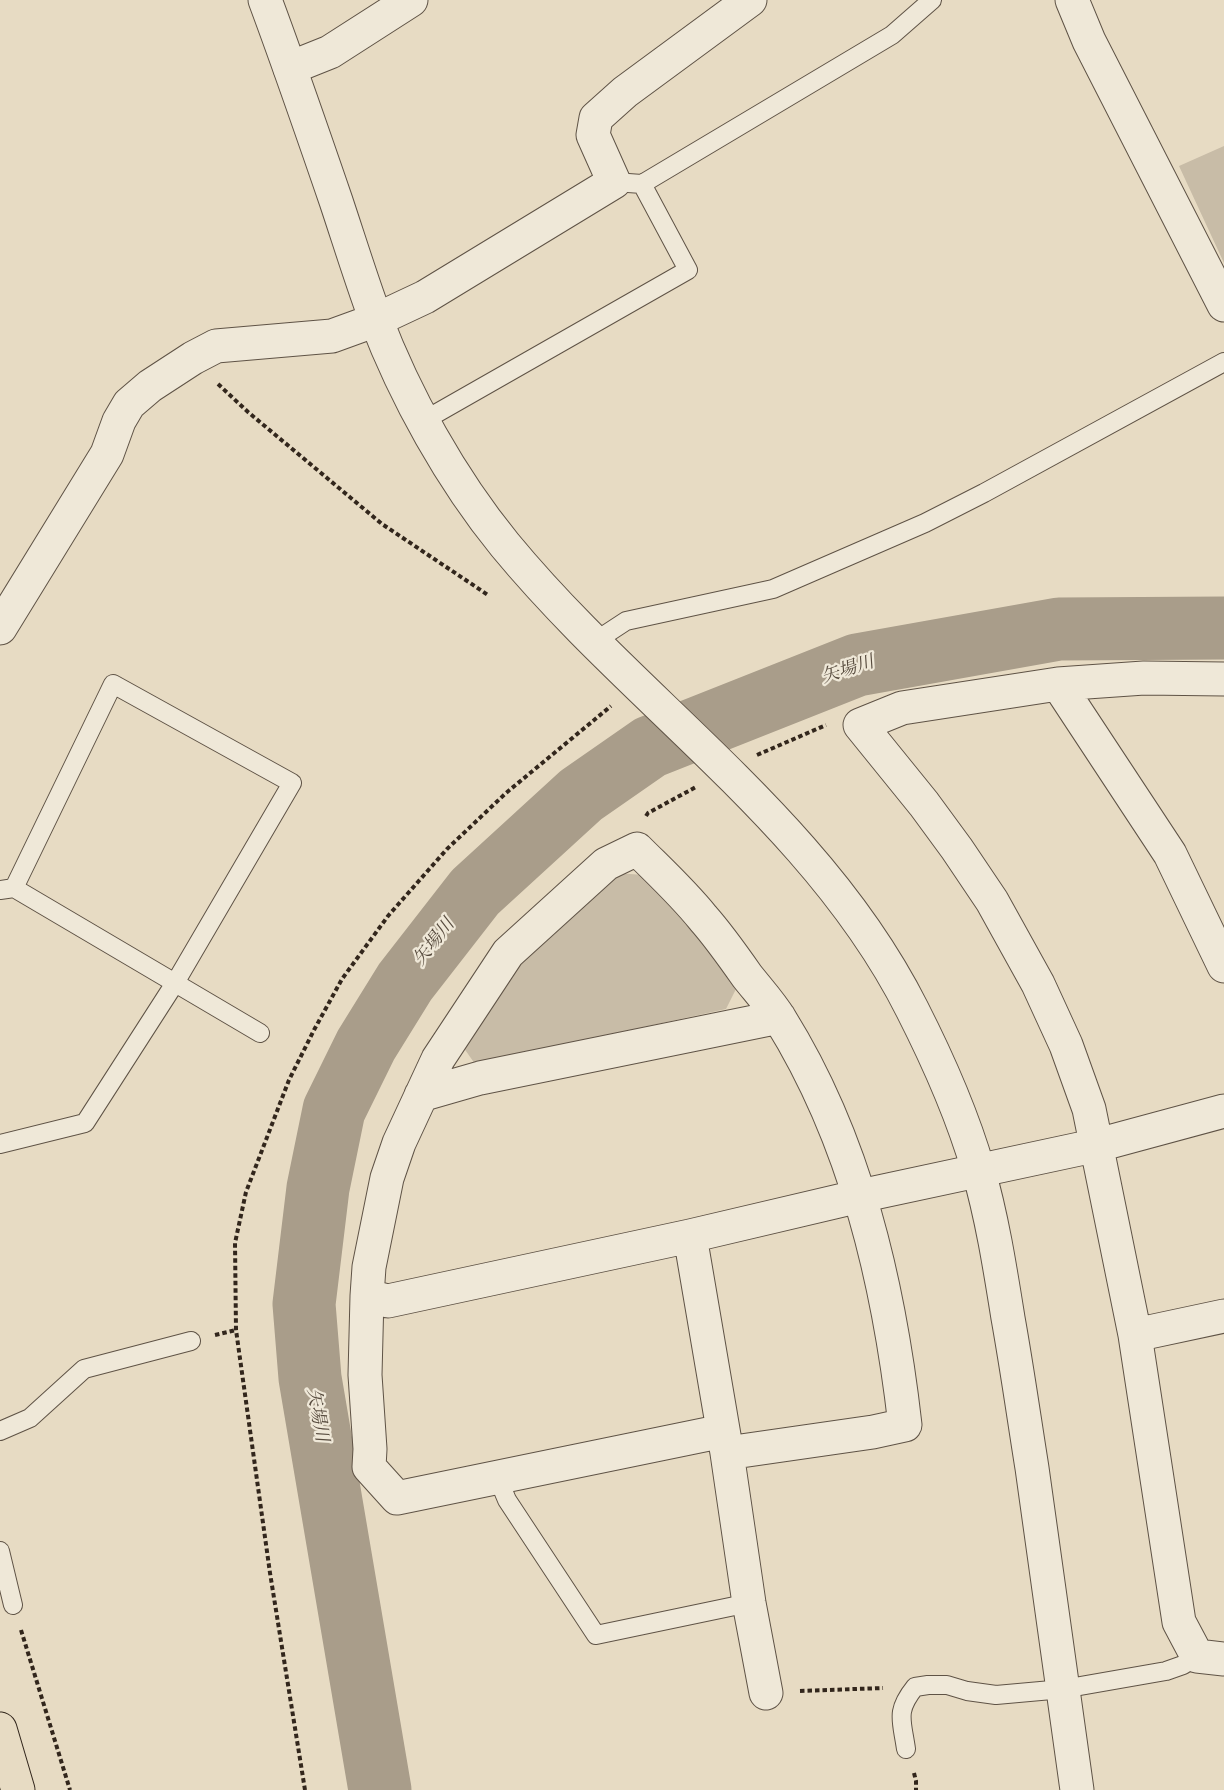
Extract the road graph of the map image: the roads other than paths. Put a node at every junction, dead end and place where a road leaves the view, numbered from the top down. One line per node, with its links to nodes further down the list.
1 (265, 0): 6 (street)
2 (411, 0): 6 (street)
3 (750, 0): 7 (street)
4 (932, 0): 7 (lane)
5 (1072, 0): 8 (street)
6 (290, 68): 9 (street)
7 (628, 183): 9 (street); 11 (lane)
8 (1224, 304)
9 (376, 320): 11 (street); 12 (street)
10 (1224, 362): 13 (lane)
11 (423, 421): 13 (street)
12 (0, 628)
13 (594, 642): 25 (street)
14 (1224, 679): 15 (street)
15 (1058, 684): 17 (street); 24 (street)
16 (7, 889): 18 (lane); 18 (lane)
17 (1224, 966)
18 (175, 983): 20 (lane); 23 (lane)
19 (779, 1017): 21 (street); 21 (street); 26 (street)
20 (260, 1033)
21 (421, 1095): 28 (street)
22 (1224, 1111): 24 (street)
23 (0, 1144)
24 (1098, 1145): 25 (street); 30 (street)
25 (978, 1170): 26 (street); 39 (street)
26 (860, 1196): 27 (street); 33 (street)
27 (690, 1236): 28 (street); 33 (street)
28 (367, 1296): 34 (street)
29 (1224, 1316): 30 (street)
30 (1135, 1335): 38 (street)
31 (191, 1341): 32 (lane)
32 (0, 1431)
33 (725, 1442): 34 (street); 36 (street)
34 (497, 1476): 36 (lane)
35 (0, 1551): 37 (lane)
36 (749, 1603): 40 (street)
37 (13, 1605)
38 (1210, 1658): 39 (lane)
39 (1063, 1689): 42 (lane); 44 (street)
40 (766, 1693)
41 (0, 1729): 43 (highway)
42 (906, 1749)
43 (18, 1790)
44 (1077, 1790)

